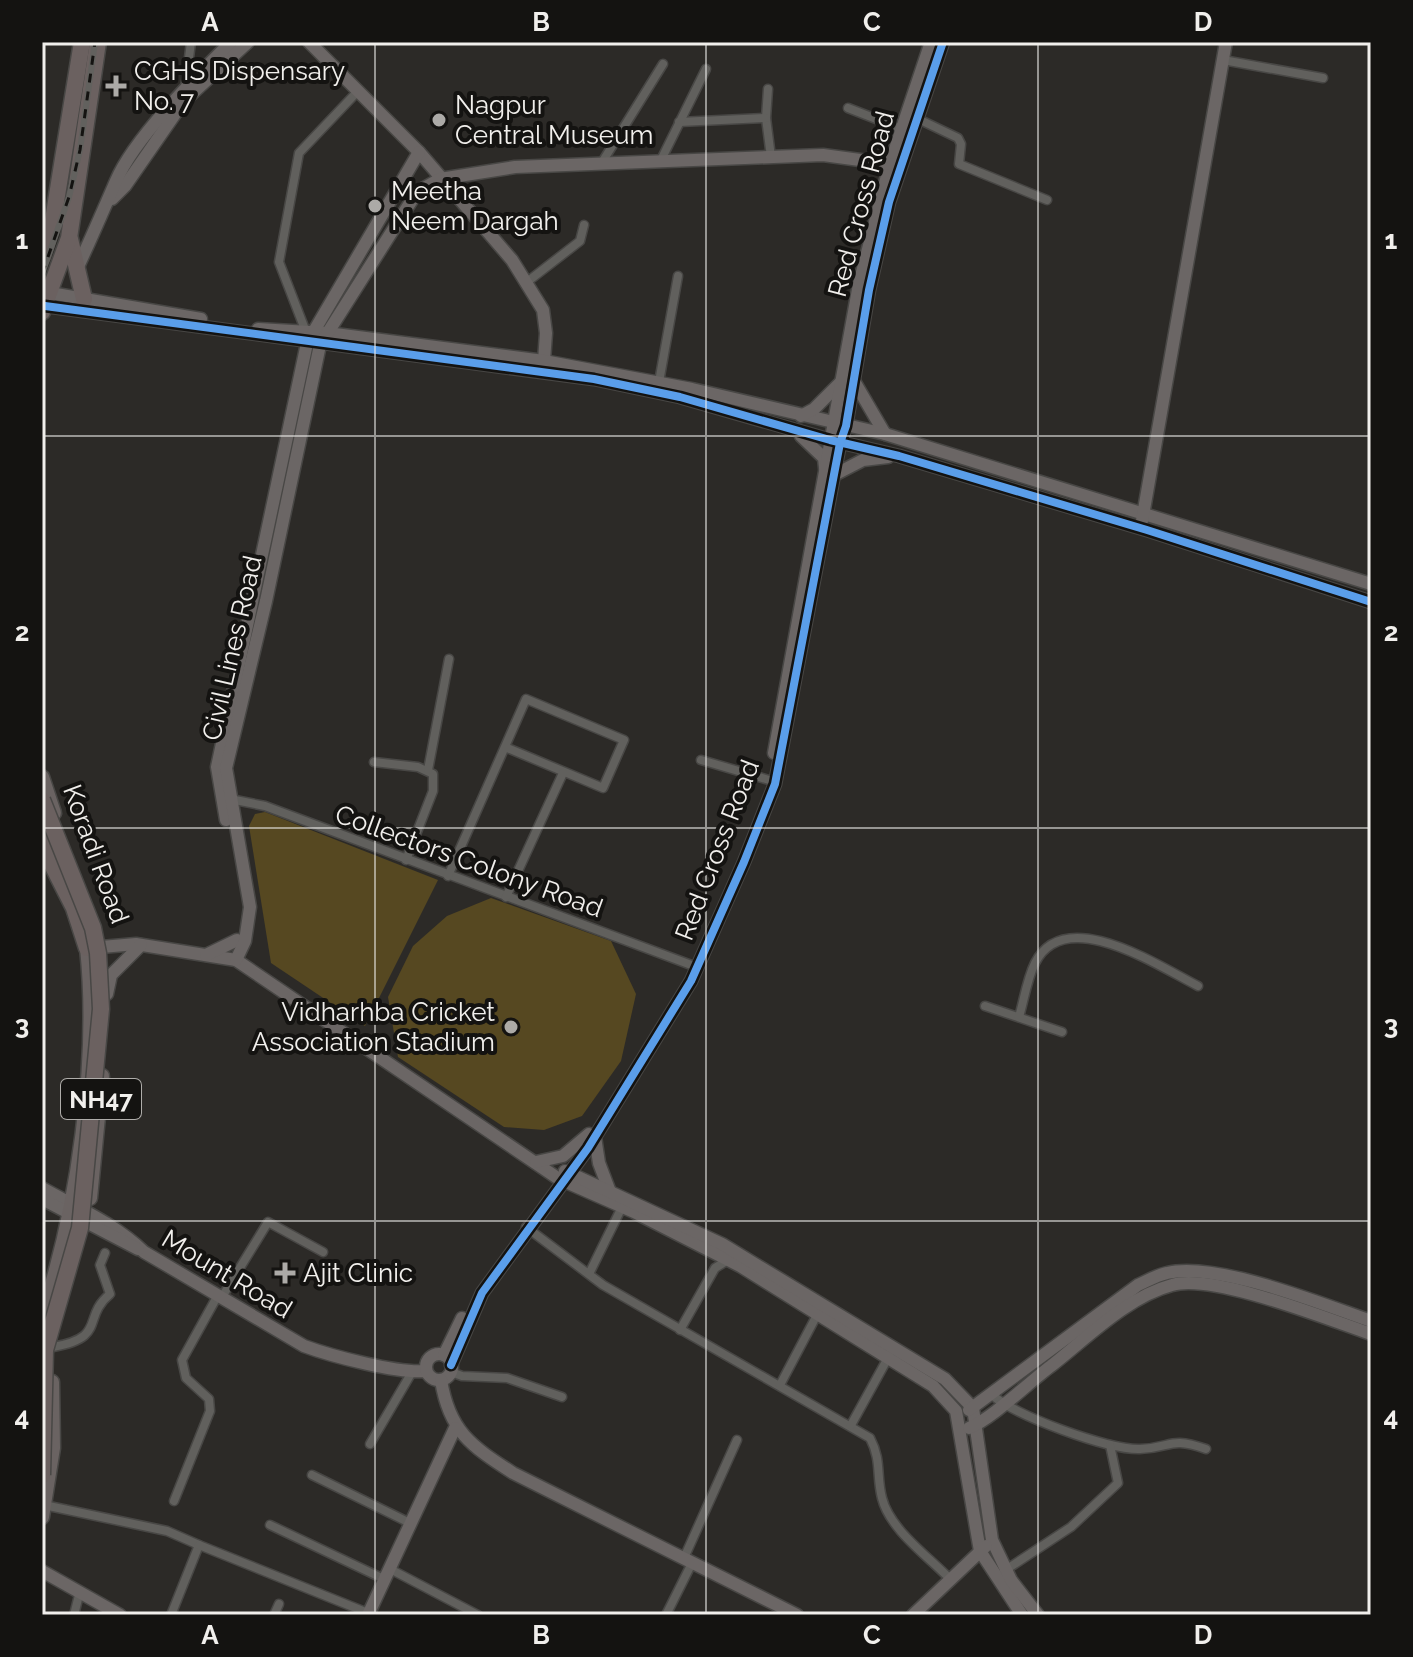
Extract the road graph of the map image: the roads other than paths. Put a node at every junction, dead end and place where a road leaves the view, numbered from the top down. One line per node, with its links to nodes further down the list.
1 (82, 42): 31 (highway)
2 (98, 42): 30 (highway)
3 (191, 42): 16 (street)
4 (231, 42): 16 (street)
5 (248, 42): 16 (street)
6 (309, 42): 15 (street)
7 (931, 42): 18 (street, Red Cross Road)
8 (943, 42): 18 (street, Red Cross Road)
9 (1226, 42): 10 (street)
10 (1223, 60): 13 (street); 49 (street)
11 (663, 64): 26 (street)
12 (706, 69): 20 (street)
13 (1323, 78)
14 (768, 89): 19 (street)
15 (358, 91): 22 (street); 37 (street)
16 (184, 95): 32 (street)
17 (848, 108): 21 (street)
18 (911, 116): 21 (street, Red Cross Road); 28 (street)
19 (766, 118): 20 (street); 23 (street)
20 (679, 122): 25 (street)
21 (903, 135): 24 (street, Red Cross Road)
22 (419, 152): 27 (street); 37 (street)
23 (771, 157): 24 (street); 25 (street)
24 (897, 160): 39 (street, Red Cross Road)
25 (660, 162): 26 (street)
26 (601, 164): 27 (street)
27 (440, 179): 34 (street); 37 (street)
28 (1047, 200)
29 (584, 225): 34 (street)
30 (69, 238): 32 (highway); 36 (highway)
31 (43, 251)
32 (76, 271): 35 (highway)
33 (678, 276): 40 (street)
34 (527, 282): 38 (street)
35 (84, 299): 36 (street); 37 (street)
36 (44, 302): 37 (street)
37 (315, 337): 38 (street); 44 (street); 62 (street, Civil Lines Road); 70 (street)
38 (544, 361): 40 (street)
39 (849, 380): 41 (street); 42 (street, Red Cross Road); 43 (street, Red Cross Road); 45 (street)
40 (659, 382): 41 (street)
41 (801, 416): 42 (street)
42 (832, 423): 43 (street); 46 (street, Red Cross Road)
43 (846, 426): 45 (street); 46 (street, Red Cross Road)
44 (787, 427): 46 (street); 48 (street)
45 (885, 434): 49 (street)
46 (835, 441): 47 (street); 48 (street, Red Cross Road)
47 (899, 456): 48 (street); 50 (street)
48 (830, 475): 53 (street, Red Cross Road)
49 (1144, 514): 50 (street); 51 (street)
50 (1141, 528): 52 (street)
51 (1371, 584)
52 (1371, 602)
53 (803, 619): 61 (street, Red Cross Road); 82 (street)
54 (449, 659): 58 (street)
55 (505, 747): 59 (street); 59 (street); 68 (street)
56 (701, 760): 61 (street)
57 (374, 762): 58 (street)
58 (428, 770): 66 (street)
59 (563, 773): 69 (street)
60 (42, 777): 63 (main road, Koradi Road)
61 (769, 780): 75 (street, Red Cross Road)
62 (229, 799): 66 (street, Collectors Colony Road); 70 (street, Civil Lines Road)
63 (45, 807): 67 (main road, Koradi Road / NH47); 102 (highway, bridge); 121 (highway, bridge)
64 (42, 824): 67 (highway)
65 (42, 845): 72 (highway, NH47)
66 (406, 860): 68 (street, Collectors Colony Road)
67 (74, 862): 72 (main road, Koradi Road / NH47)
68 (448, 876): 69 (street, Collectors Colony Road)
69 (506, 897): 75 (street, Collectors Colony Road)
70 (241, 940): 73 (street); 74 (street, Civil Lines Road); 76 (street)
71 (141, 945): 72 (street); 73 (street); 78 (street)
72 (95, 947): 78 (main road, Koradi Road / NH47); 89 (main road, NH47)
73 (206, 955): 74 (street)
74 (232, 959): 76 (street)
75 (694, 966): 82 (street, Red Cross Road)
76 (255, 973): 83 (street)
77 (1198, 986): 80 (street)
78 (107, 994): 90 (main road, Koradi Road / NH47)
79 (985, 1006): 80 (street)
80 (1019, 1017): 81 (street)
81 (1062, 1032)
82 (592, 1135): 83 (street); 84 (street, Red Cross Road); 86 (street)
83 (541, 1165): 84 (street)
84 (564, 1176): 86 (street); 88 (street); 91 (street, Red Cross Road)
85 (42, 1188): 89 (street, Mount Road)
86 (610, 1192): 111 (street)
87 (42, 1199): 89 (street)
88 (622, 1207): 94 (street); 95 (street)
89 (71, 1209): 90 (street, Mount Road); 98 (main road, NH47)
90 (88, 1217): 96 (street, Mount Road); 102 (main road, Koradi Road / NH47)
91 (528, 1228): 95 (street); 105 (street, Red Cross Road)
92 (323, 1252): 96 (street)
93 (105, 1253): 102 (street)
94 (728, 1260): 97 (street); 100 (street)
95 (589, 1274): 100 (street)
96 (220, 1296): 106 (street, Mount Road); 123 (street)
97 (818, 1313): 103 (street); 107 (street)
98 (42, 1316)
99 (1371, 1321): 108 (street)
100 (680, 1330): 107 (street)
101 (1371, 1334): 110 (street)
102 (47, 1340): 124 (main road, Koradi Road)
103 (889, 1356): 112 (street); 113 (street)
104 (426, 1367): 105 (street); 105 (street, Mount Road); 106 (street, Mount Road)
105 (447, 1368): 109 (street); 115 (street)
106 (407, 1370): 118 (street)
107 (780, 1385): 113 (street)
108 (991, 1394): 110 (street); 111 (street)
109 (562, 1397)
110 (1002, 1404): 114 (street); 119 (street)
111 (973, 1408): 112 (street); 114 (street)
112 (958, 1417): 116 (street)
113 (851, 1425): 134 (street)
114 (976, 1425): 116 (street); 127 (street)
115 (455, 1428): 125 (street); 130 (street)
116 (962, 1431): 129 (street)
117 (737, 1440): 130 (street)
118 (370, 1444)
119 (1110, 1445): 120 (street); 133 (street)
120 (1206, 1449)
121 (42, 1475)
122 (312, 1475): 125 (street)
123 (174, 1501)
124 (43, 1511): 128 (street)
125 (412, 1524): 132 (street)
126 (270, 1525): 132 (street)
127 (992, 1540): 129 (street); 133 (street)
128 (199, 1545): 138 (street); 141 (street)
129 (980, 1551): 133 (street); 134 (street)
130 (688, 1560): 137 (street); 144 (street)
131 (42, 1571): 135 (street)
132 (388, 1574): 138 (street); 143 (street)
133 (1000, 1574): 147 (street); 148 (street)
134 (950, 1579): 146 (street)
135 (80, 1591): 139 (street); 140 (street)
136 (279, 1604): 142 (street)
137 (782, 1612): 145 (street)
138 (370, 1614)
139 (74, 1615)
140 (120, 1615)
141 (171, 1615)
142 (274, 1615)
143 (478, 1615)
144 (666, 1615)
145 (797, 1615)
146 (913, 1615)
147 (1022, 1615)
148 (1038, 1615)

